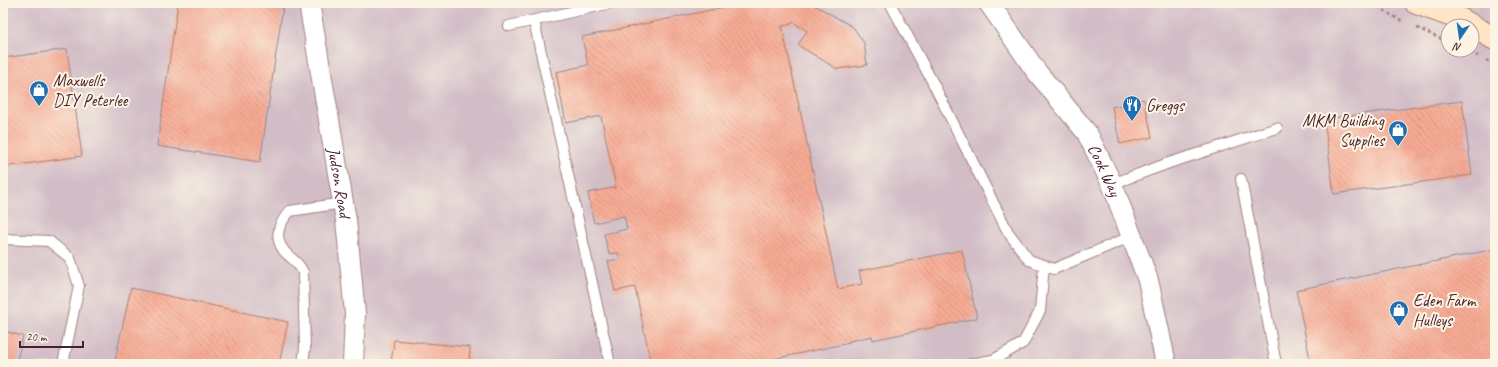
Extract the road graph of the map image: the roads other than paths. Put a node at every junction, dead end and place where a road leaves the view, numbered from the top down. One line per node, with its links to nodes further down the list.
1 (309, 3): 13 (street, Judson Road)
2 (611, 3): 7 (lane)
3 (890, 3): 16 (lane)
4 (989, 3): 12 (street, Cook Way)
5 (1416, 3): 6 (street)
6 (1459, 11): 9 (street)
7 (534, 20): 8 (lane); 20 (lane)
8 (509, 26)
9 (1495, 39)
10 (1277, 128): 12 (lane)
11 (1241, 179): 23 (lane)
12 (1112, 184): 14 (street, Cook Way)
13 (344, 203): 18 (lane); 19 (street, Judson Road)
14 (1132, 236): 16 (lane); 22 (street, Cook Way)
15 (3, 239): 17 (lane)
16 (1044, 265): 21 (lane)
17 (63, 364)
18 (303, 364)
19 (353, 364)
20 (610, 364)
21 (971, 364)
22 (1166, 364)
23 (1276, 364)

